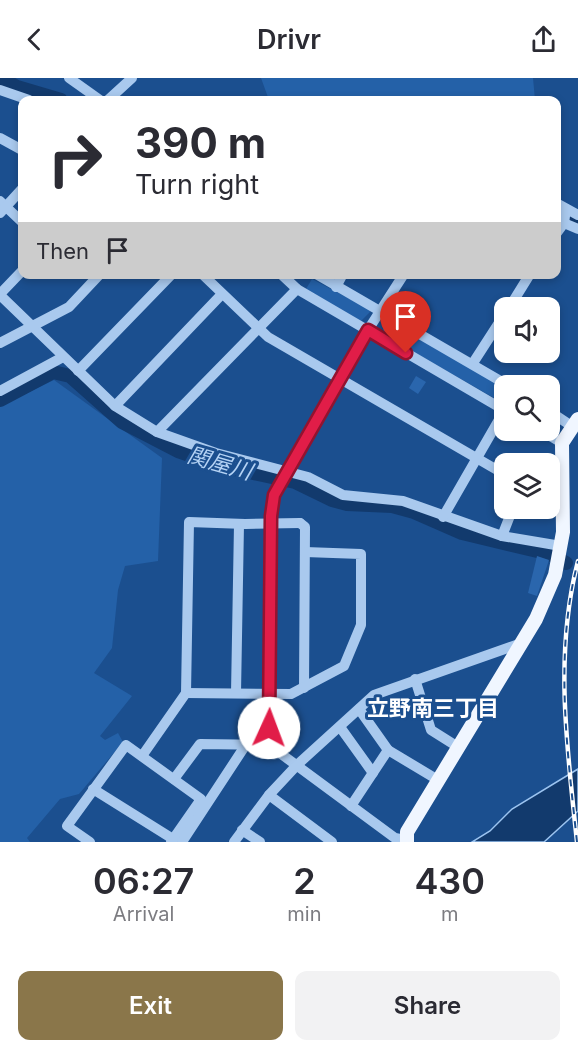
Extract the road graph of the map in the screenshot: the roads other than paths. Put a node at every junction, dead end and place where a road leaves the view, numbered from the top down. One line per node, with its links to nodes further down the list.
1 (69, 78): 5 (street)
2 (132, 78): 6 (street)
3 (0, 90): 4 (street)
4 (18, 96)
5 (94, 96)
6 (112, 96)
7 (0, 138): 8 (street)
8 (18, 148)
9 (18, 193): 10 (street)
10 (2, 207): 13 (street)
11 (561, 214): 12 (street); 14 (street)
12 (578, 215)
13 (18, 219)
14 (578, 230)
15 (18, 275): 26 (street)
16 (95, 279): 30 (street)
17 (167, 279): 37 (street)
18 (207, 279): 27 (street)
19 (286, 279): 25 (street)
20 (324, 279): 24 (street)
21 (340, 279): 24 (street)
22 (401, 279): 29 (street)
23 (527, 279): 28 (street)
24 (336, 286): 29 (street)
25 (297, 289): 31 (street); 32 (street)
26 (0, 294): 30 (street)
27 (222, 294): 31 (street); 42 (street)
28 (516, 297)
29 (379, 312): 32 (street); 36 (street)
30 (32, 326): 34 (street); 35 (street)
31 (258, 328): 39 (street); 46 (street)
32 (368, 330): 39 (street); 41 (street)
33 (494, 330): 36 (street)
34 (0, 343)
35 (63, 357): 37 (street); 40 (street)
36 (473, 363): 38 (street)
37 (78, 371): 42 (street)
38 (494, 376)
39 (340, 378): 49 (street); 51 (street)
40 (0, 391)
41 (494, 404)
42 (116, 406): 46 (street)
43 (560, 416): 44 (street)
44 (575, 423): 48 (main road)
45 (494, 428): 49 (street)
46 (157, 432): 51 (street)
47 (559, 441): 48 (street)
48 (562, 443): 57 (main road)
49 (478, 458): 50 (street); 52 (street)
50 (494, 468)
51 (283, 476): 52 (street); 63 (street)
52 (443, 517): 55 (street)
53 (509, 519): 55 (street)
54 (242, 524): 56 (street, bridge); 61 (street); 62 (street)
55 (502, 536): 57 (street)
56 (305, 552): 60 (street); 60 (street)
57 (560, 554): 58 (main road)
58 (519, 644): 59 (street); 68 (main road)
59 (415, 679): 64 (street); 68 (street)
60 (304, 688): 63 (street)
61 (186, 693): 62 (street); 70 (street)
62 (236, 693): 63 (street)
63 (271, 693): 66 (street)
64 (359, 709): 65 (street); 69 (street)
65 (340, 726): 71 (street); 72 (street)
66 (269, 745): 67 (street); 71 (street)
67 (245, 746): 73 (street); 79 (street)
68 (458, 747): 74 (main road)
69 (388, 750): 72 (street); 74 (street)
70 (142, 756): 73 (street); 75 (street)
71 (297, 765): 76 (street); 77 (street)
72 (373, 773): 77 (street)
73 (174, 779): 79 (street)
74 (438, 780): 80 (main road)
75 (93, 789): 79 (street); 81 (street)
76 (269, 795): 78 (street); 84 (street)
77 (351, 806): 80 (street)
78 (242, 830): 82 (street); 83 (street)
79 (175, 841)
80 (406, 841)
81 (90, 842)
82 (234, 842)
83 (260, 842)
84 (332, 842)

